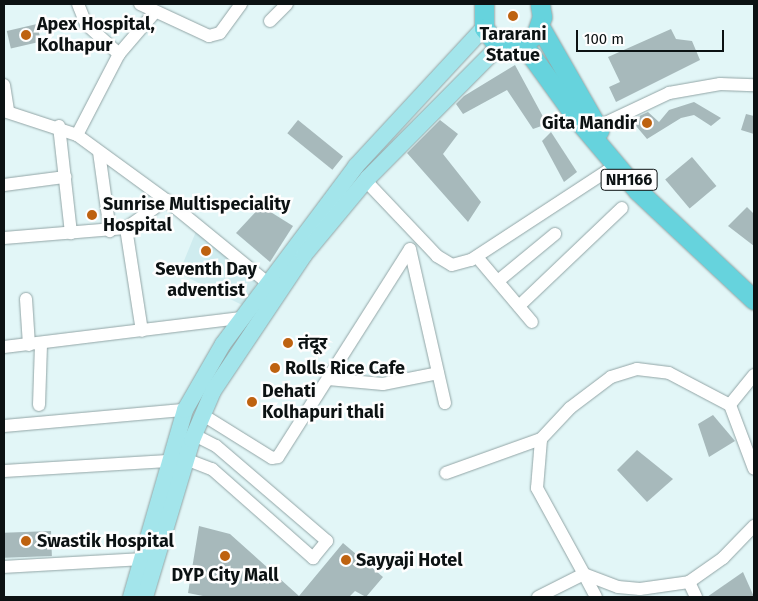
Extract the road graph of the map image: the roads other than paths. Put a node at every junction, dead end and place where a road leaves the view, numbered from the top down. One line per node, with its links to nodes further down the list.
1 (78, 4): 13 (street)
2 (140, 4): 7 (street)
3 (241, 4): 7 (street)
4 (287, 4): 8 (street)
5 (484, 4): 10 (highway)
6 (542, 5): 9 (highway)
7 (155, 12): 13 (street)
8 (270, 21)
9 (540, 27): 12 (highway); 18 (highway, NH166)
10 (484, 28): 11 (highway); 34 (main road)
11 (501, 44): 12 (highway); 23 (main road)
12 (523, 44): 21 (highway, NH166)
13 (119, 54): 19 (street)
14 (4, 85): 16 (street)
15 (754, 85): 18 (street)
16 (6, 111): 17 (street)
17 (59, 126): 19 (street); 22 (street)
18 (597, 127): 35 (highway, NH166)
19 (77, 135): 20 (street)
20 (99, 152): 25 (street); 28 (street)
21 (616, 165): 32 (street); 37 (highway, NH166)
22 (65, 177): 24 (street); 29 (street)
23 (366, 180): 32 (street); 34 (main road)
24 (4, 185)
25 (166, 200): 27 (street); 34 (street)
26 (622, 208): 38 (street)
27 (126, 228): 28 (street); 41 (street)
28 (110, 231): 29 (street)
29 (71, 233): 31 (street)
30 (555, 234): 33 (street)
31 (4, 238)
32 (477, 257): 33 (street)
33 (498, 281): 38 (street)
34 (273, 287): 39 (main road); 51 (main road)
35 (754, 287)
36 (26, 300): 42 (street)
37 (754, 300)
38 (519, 306): 40 (street)
39 (241, 318): 41 (street); 50 (main road)
40 (532, 322)
41 (142, 331): 42 (street)
42 (35, 345): 43 (street); 48 (street)
43 (4, 347)
44 (438, 373): 46 (street); 46 (street); 47 (street)
45 (754, 375): 49 (street)
46 (328, 379): 51 (street)
47 (445, 403)
48 (39, 405)
49 (730, 406): 54 (street); 57 (street)
50 (185, 410): 52 (street); 55 (main road)
51 (203, 415): 53 (main road)
52 (4, 426)
53 (194, 434): 56 (main road); 56 (street)
54 (541, 439): 59 (street); 63 (street)
55 (168, 460): 58 (street); 61 (main road)
56 (188, 460): 66 (main road)
57 (754, 469)
58 (4, 471)
59 (446, 473)
60 (754, 526): 64 (street)
61 (142, 558): 62 (street); 65 (main road)
62 (4, 567)
63 (584, 574): 64 (street); 67 (street); 68 (street)
64 (689, 582): 69 (street)
65 (131, 597)
66 (145, 597)
67 (538, 597)
68 (596, 597)
69 (696, 597)

